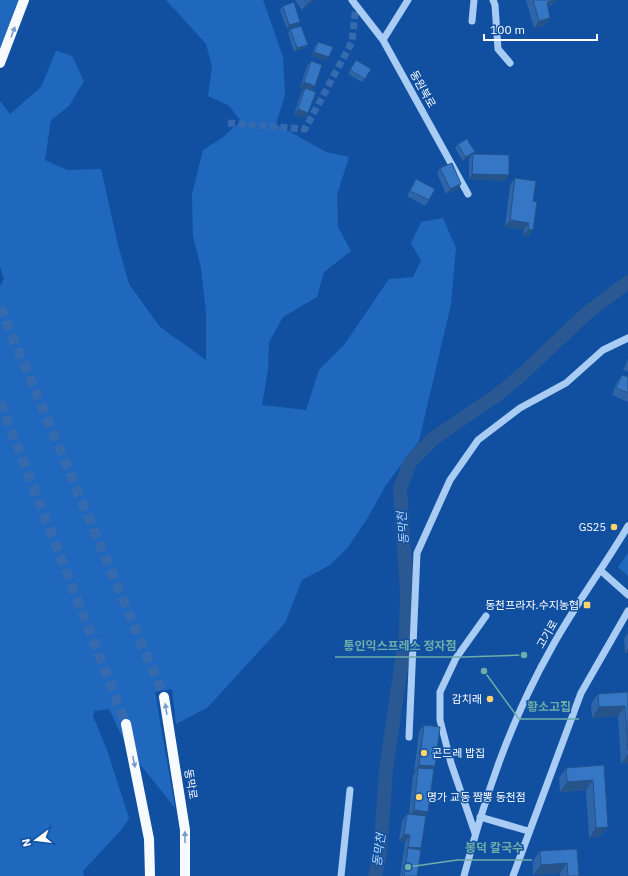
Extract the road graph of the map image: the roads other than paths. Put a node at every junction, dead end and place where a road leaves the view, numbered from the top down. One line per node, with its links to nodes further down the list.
1 (24, 0): 8 (main road, one-way to 1)
2 (352, 0): 7 (street, 동원북로)
3 (408, 0): 7 (street)
4 (474, 0): 6 (street)
5 (493, 0): 9 (street)
6 (472, 21)
7 (383, 40): 10 (street, 동원북로)
8 (0, 63)
9 (510, 63)
10 (468, 194)
11 (628, 338): 19 (street)
12 (628, 526): 13 (street, 고기로)
13 (600, 570): 14 (street); 21 (street, 고기로)
14 (628, 595)
15 (628, 611): 22 (street)
16 (486, 616): 23 (street)
17 (164, 697): 25 (main road, 동막로, one-way to 17)
18 (126, 724): 24 (main road, one-way to 24)
19 (409, 737)
20 (350, 790): 26 (street)
21 (480, 817): 22 (street); 23 (street, 고기로)
22 (528, 832): 28 (street)
23 (475, 833): 27 (street, 고기로)
24 (150, 876)
25 (185, 876)
26 (341, 876)
27 (464, 876)
28 (513, 876)

